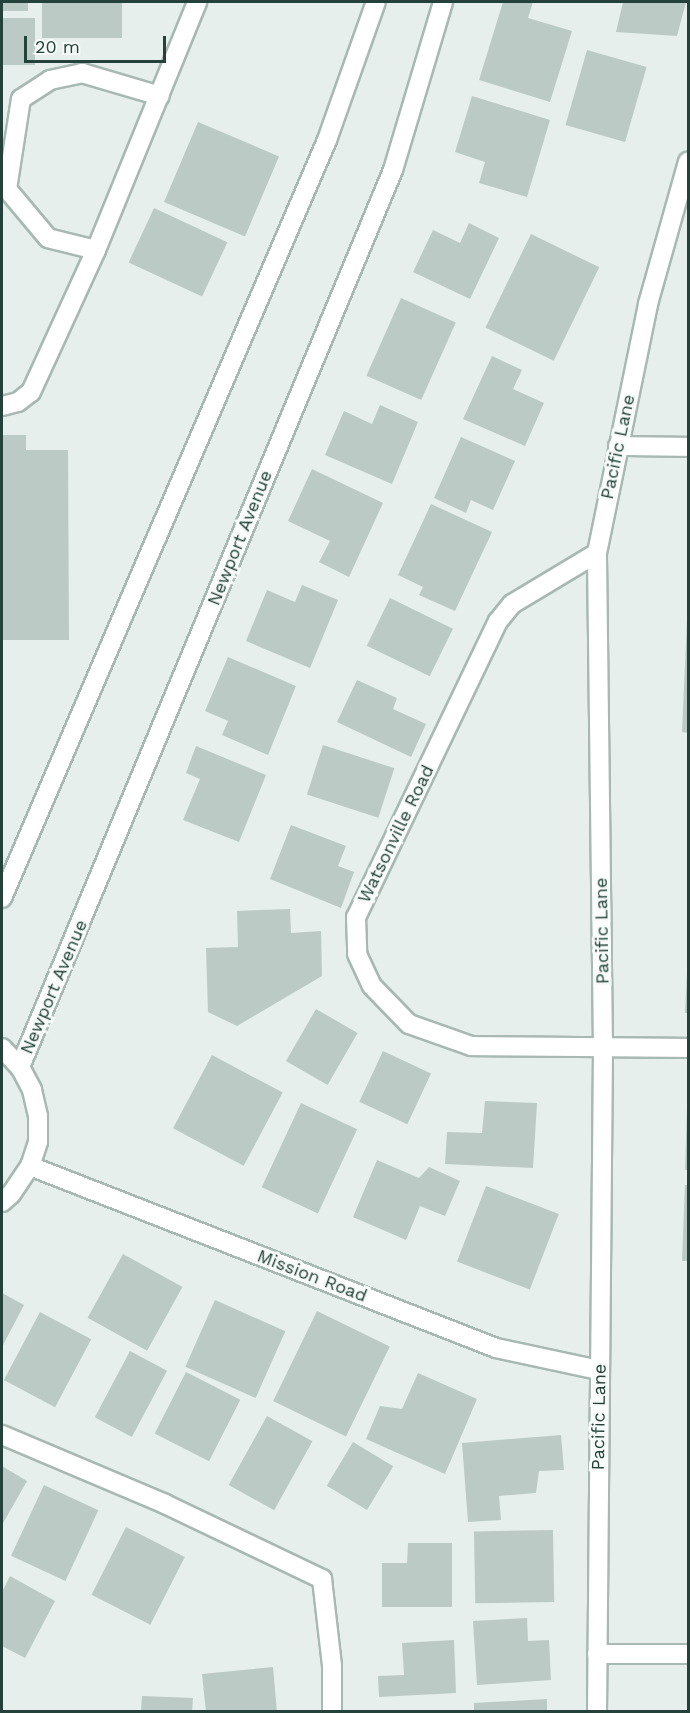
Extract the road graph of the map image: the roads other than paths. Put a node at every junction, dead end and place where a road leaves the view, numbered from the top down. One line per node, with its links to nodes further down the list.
1 (197, 2): 4 (street)
2 (376, 2): 11 (street)
3 (442, 2): 15 (street, Newport Avenue)
4 (160, 96): 6 (street); 6 (street)
5 (688, 162): 8 (street, Pacific Lane)
6 (96, 250): 7 (street)
7 (2, 406)
8 (618, 446): 9 (street); 10 (street, Pacific Lane)
9 (688, 447)
10 (597, 553): 13 (street, Pacific Lane); 13 (street, Watsonville Road)
11 (2, 898)
12 (2, 1048): 15 (street)
13 (603, 1048): 14 (street, Watsonville Road); 18 (street, Pacific Lane)
14 (688, 1048)
15 (20, 1067): 16 (street)
16 (30, 1166): 17 (street); 18 (street, Mission Road)
17 (2, 1202)
18 (599, 1370): 20 (street, Pacific Lane)
19 (2, 1435): 22 (street)
20 (597, 1654): 21 (street); 23 (street, Pacific Lane)
21 (688, 1654)
22 (332, 1712)
23 (597, 1712)

